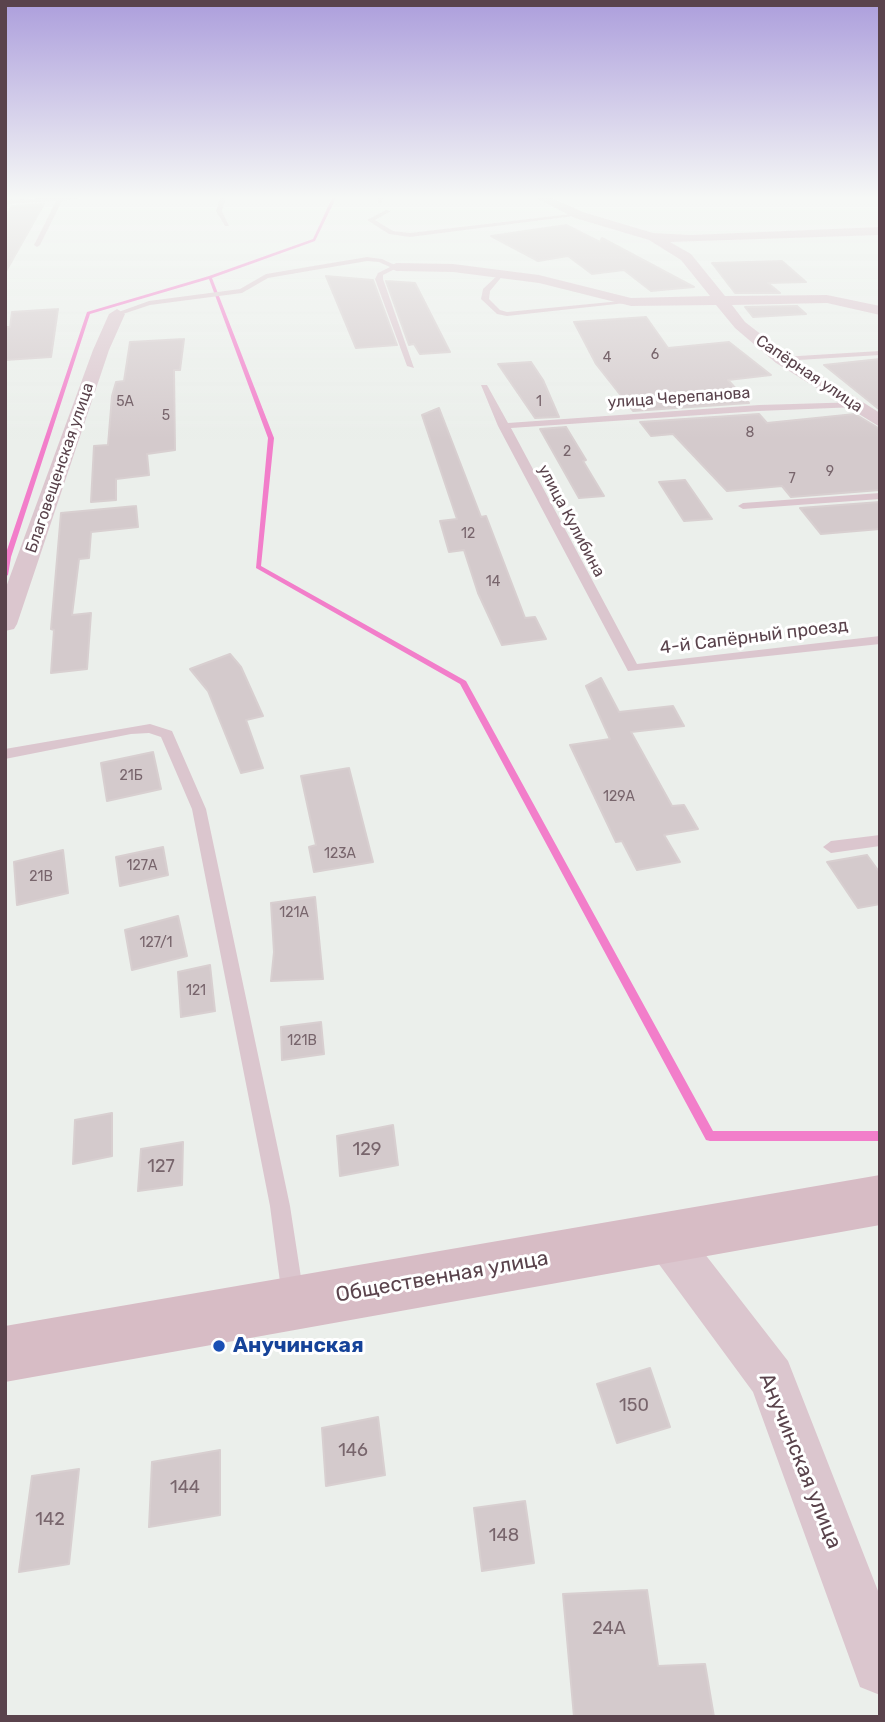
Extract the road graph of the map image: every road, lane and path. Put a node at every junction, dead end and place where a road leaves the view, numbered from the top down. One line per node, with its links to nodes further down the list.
1 (262, 278): 9 (lane)
2 (379, 278): 12 (lane)
3 (497, 278): 6 (lane)
4 (526, 278): 6 (street)
5 (702, 278): 7 (street, Сапёрная улица)
6 (631, 302): 7 (street)
7 (719, 302): 8 (street); 11 (street, Сапёрная улица)
8 (880, 311)
9 (117, 314): 19 (street, Благовещенская улица)
10 (880, 353): 11 (lane)
11 (782, 359): 14 (street, Сапёрная улица)
12 (411, 366)
13 (484, 387): 16 (lane, улица Кулибина)
14 (857, 404): 15 (street, Сапёрная улица); 16 (lane, улица Черепанова)
15 (880, 422)
16 (503, 426): 21 (lane, улица Кулибина)
17 (880, 496): 18 (lane)
18 (743, 506)
19 (5, 624)
20 (880, 640): 21 (lane, 4-й Сапёрный проезд)
21 (633, 668)
22 (5, 754): 27 (lane)
23 (880, 840): 24 (lane)
24 (831, 847)
25 (880, 1200): 26 (main road, Общественная улица)
26 (666, 1237): 27 (main road, Общественная улица); 29 (street, Анучинская улица)
27 (294, 1303): 28 (main road, Общественная улица)
28 (5, 1354)
29 (880, 1667)

